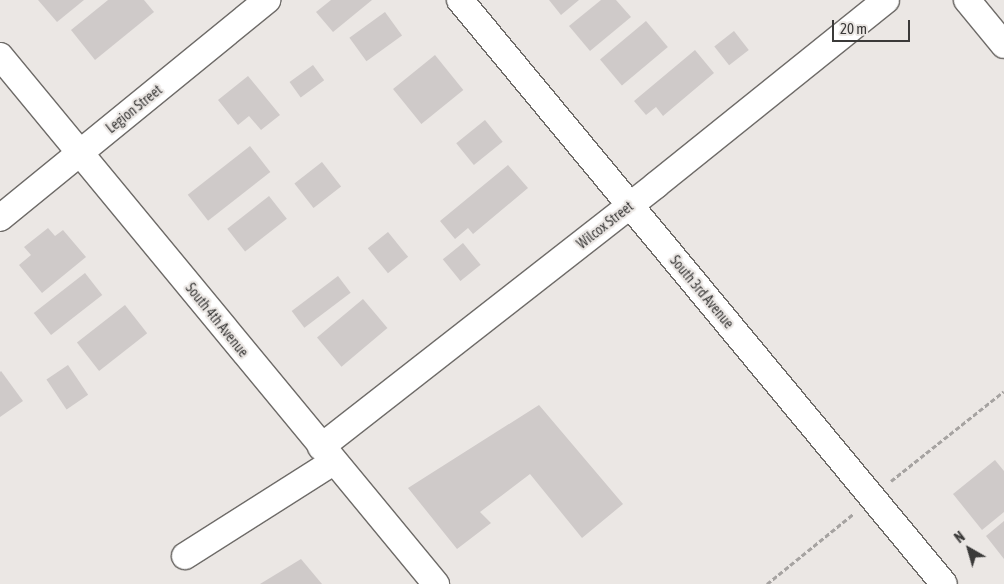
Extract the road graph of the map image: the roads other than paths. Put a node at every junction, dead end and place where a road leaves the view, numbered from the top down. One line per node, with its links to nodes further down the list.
1 (267, 0): 7 (street, Legion Street)
2 (460, 0): 8 (street, South 3rd Avenue)
3 (886, 0): 8 (street, Wilcox Street)
4 (967, 0): 5 (street)
5 (1004, 45)
6 (0, 56): 7 (street, South 4th Avenue)
7 (80, 153): 9 (street, Legion Street); 10 (street, South 4th Avenue)
8 (630, 205): 10 (street, Wilcox Street); 13 (street, South 3rd Avenue)
9 (0, 218)
10 (327, 454): 11 (street, Wilcox Street); 12 (street, South 4th Avenue)
11 (185, 556)
12 (436, 584)
13 (944, 584)

